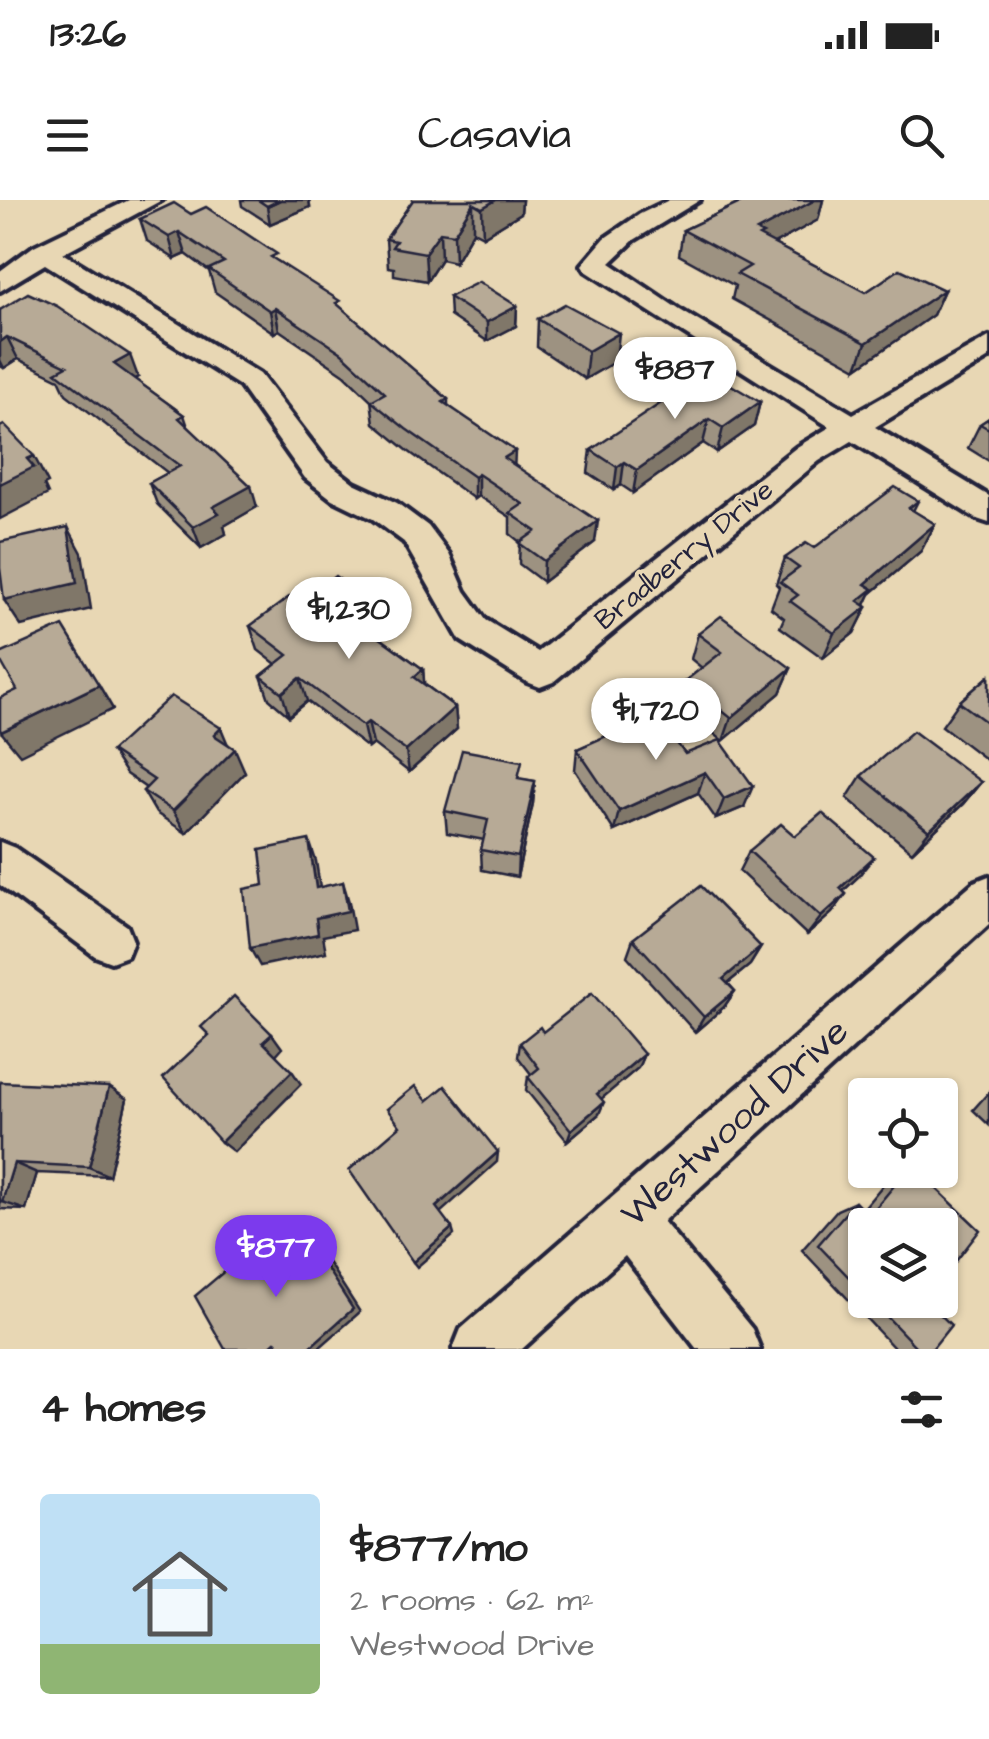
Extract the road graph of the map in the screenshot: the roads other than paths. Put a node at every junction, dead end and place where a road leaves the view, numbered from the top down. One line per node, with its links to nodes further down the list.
1 (150, 200): 3 (street)
2 (688, 200): 6 (street)
3 (43, 252): 4 (street); 6 (street, Bradberry Drive)
4 (0, 283)
5 (989, 346): 6 (street, Bradberry Drive)
6 (856, 428): 7 (street)
7 (989, 511)
8 (0, 861): 10 (street)
9 (989, 896): 11 (street, Westwood Drive)
10 (111, 941)
11 (628, 1218): 12 (street, Westwood Drive); 13 (street)
12 (481, 1349)
13 (732, 1349)

